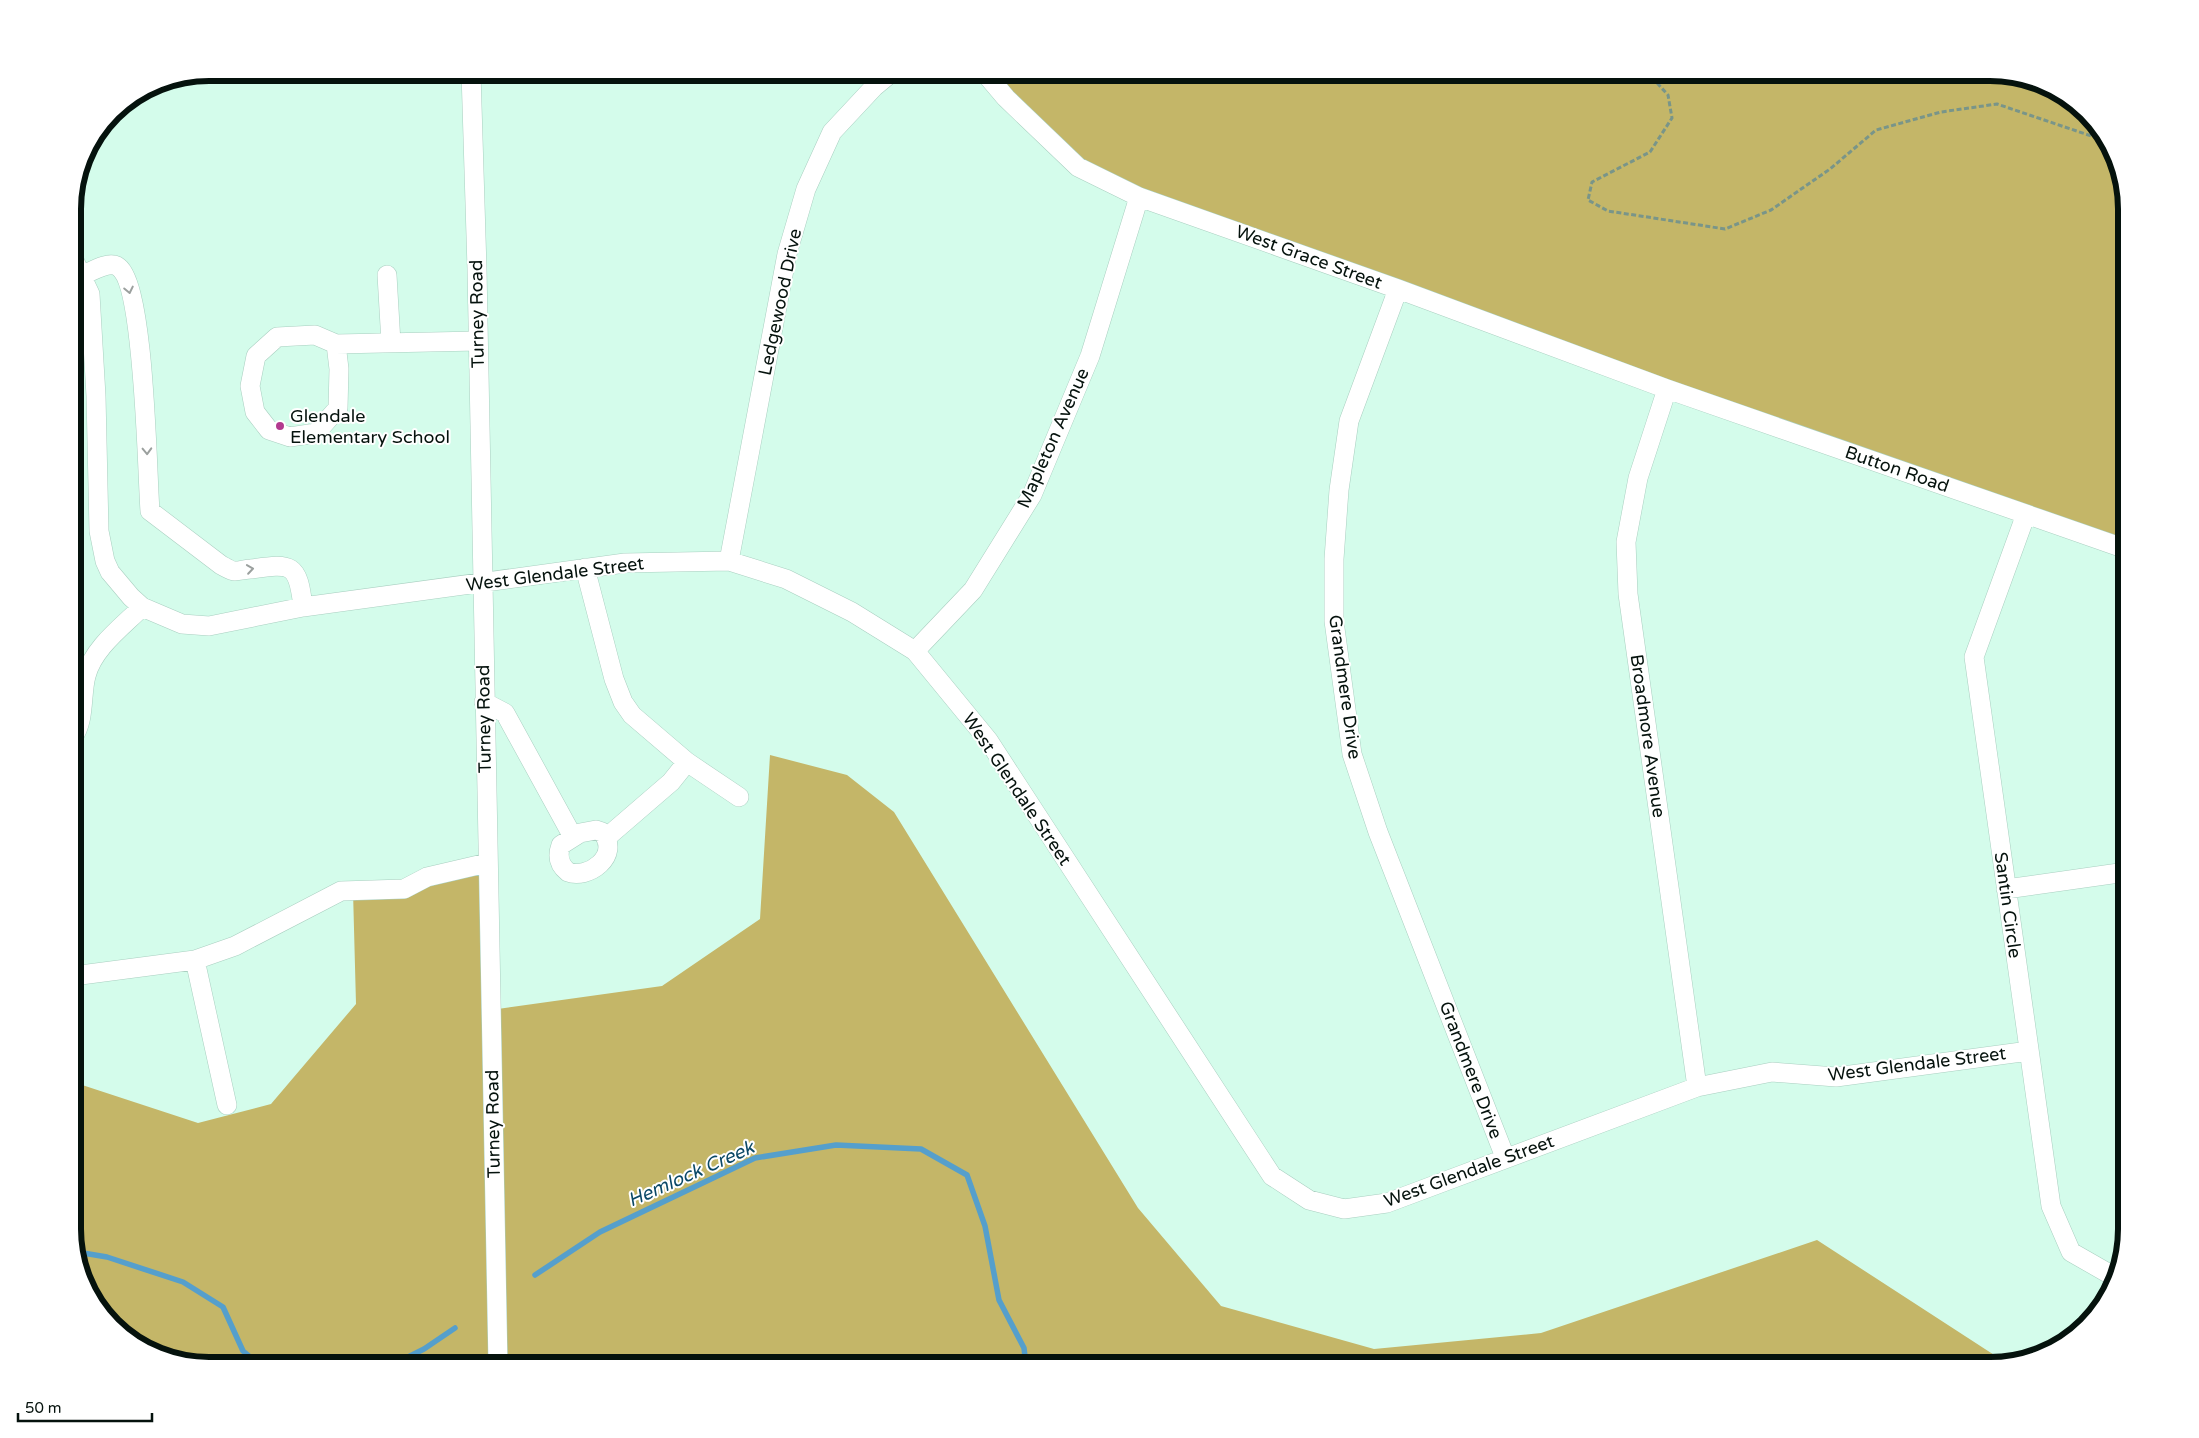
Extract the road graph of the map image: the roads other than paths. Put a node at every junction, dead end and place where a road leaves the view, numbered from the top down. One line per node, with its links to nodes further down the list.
1 (471, 81): 9 (street, Turney Road)
2 (881, 81): 15 (street, Ledgewood Drive)
3 (992, 81): 4 (street, West Grace Street)
4 (1139, 197): 8 (street, West Grace Street); 20 (street, Mapleton Avenue)
5 (388, 275): 10 (street)
6 (82, 276): 19 (street, one-way to 19)
7 (82, 278): 18 (street, West Glendale Street)
8 (1398, 289): 12 (street, West Grace Street); 35 (street, Grandmere Drive)
9 (478, 341): 10 (street); 17 (street, Turney Road)
10 (391, 342): 11 (street)
11 (336, 344): 11 (street)
12 (1668, 389): 13 (street, Button Road); 33 (street, Broadmore Avenue)
13 (2026, 514): 14 (street, Button Road); 29 (street, Santin Circle)
14 (2118, 547)
15 (729, 561): 16 (street, West Glendale Street); 20 (street, West Glendale Street)
16 (585, 568): 17 (street, West Glendale Street); 23 (street)
17 (481, 582): 19 (street, West Glendale Street); 21 (street, Turney Road)
18 (142, 607): 19 (street, West Glendale Street); 22 (street)
19 (303, 607)
20 (914, 651): 35 (street, West Glendale Street)
21 (484, 702): 25 (street); 27 (street, Turney Road)
22 (82, 704)
23 (687, 762): 24 (street); 26 (street)
24 (739, 797)
25 (573, 837): 26 (street); 26 (street)
26 (606, 838)
27 (488, 863): 30 (street); 37 (street, Turney Road)
28 (2118, 873): 29 (street)
29 (2006, 889): 32 (street, Santin Circle)
30 (195, 960): 31 (street); 34 (street)
31 (82, 975)
32 (2029, 1050): 33 (street, West Glendale Street); 36 (street, Santin Circle)
33 (1697, 1087): 35 (street, West Glendale Street)
34 (228, 1105)
35 (1505, 1157)
36 (2109, 1274)
37 (498, 1357)

